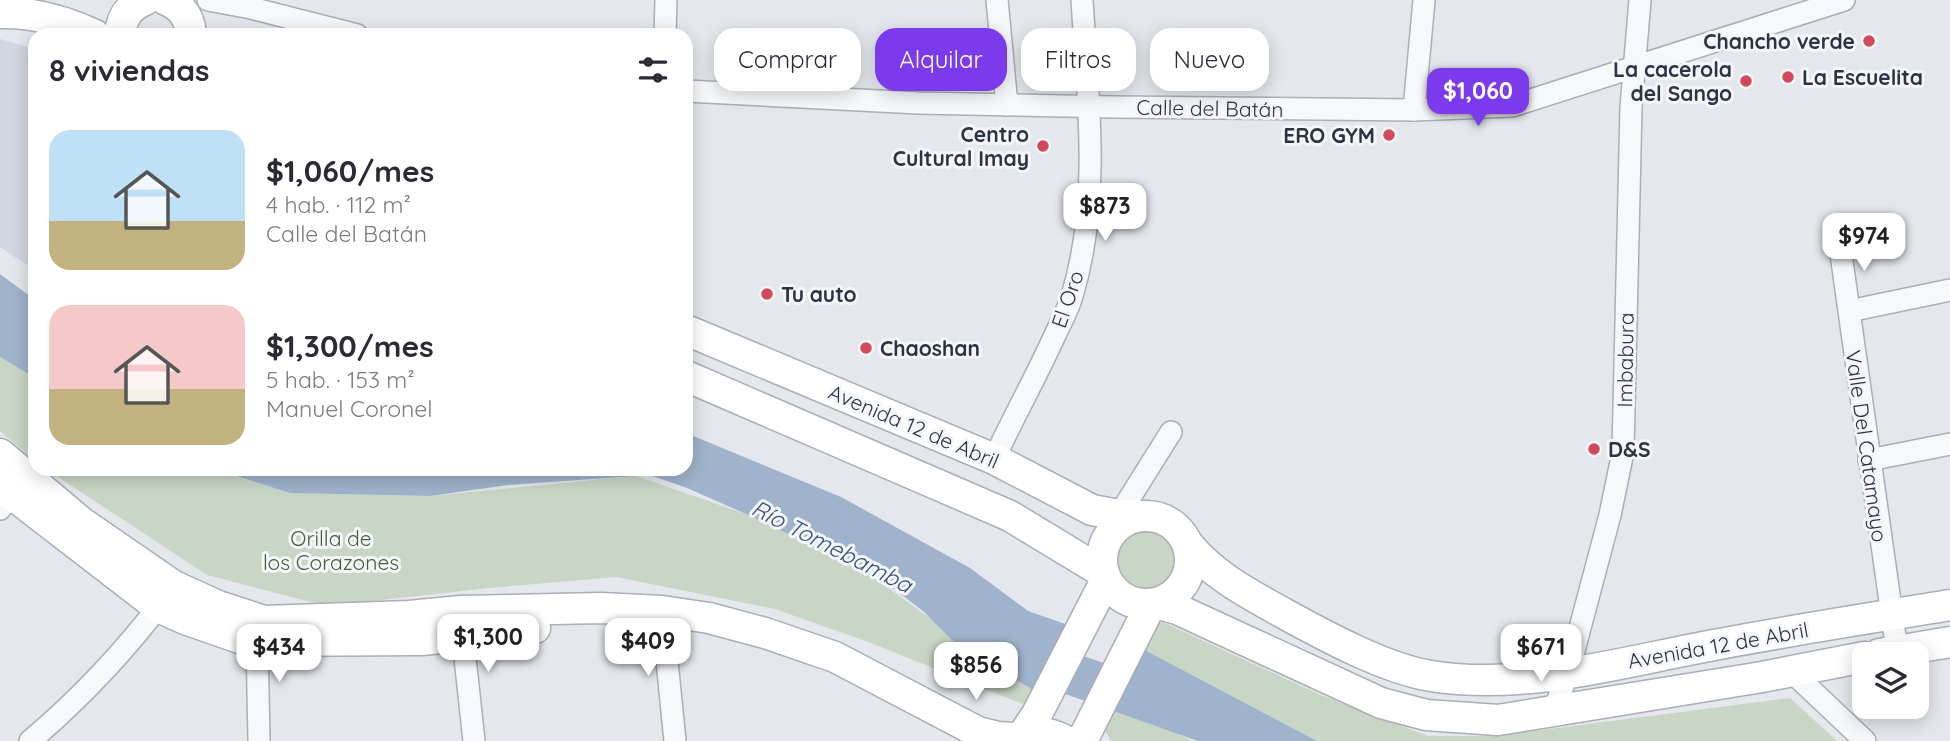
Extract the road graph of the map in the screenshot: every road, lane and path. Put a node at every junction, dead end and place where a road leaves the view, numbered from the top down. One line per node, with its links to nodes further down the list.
1 (145, 0): 14 (main road)
2 (168, 0): 3 (street); 15 (main road)
3 (178, 0)
4 (198, 0): 16 (street)
5 (208, 0): 17 (street)
6 (666, 0): 18 (street)
7 (997, 0): 21 (street)
8 (1082, 0): 22 (street, El Oro)
9 (1424, 0): 23 (street)
10 (1640, 0): 19 (street, Imbabura)
11 (1844, 0): 19 (street, Calle del Batán)
12 (0, 13): 13 (main road)
13 (79, 28)
14 (121, 28)
15 (189, 28)
16 (192, 28)
17 (330, 28)
18 (665, 28)
19 (1634, 66): 23 (street, Calle del Batán); 50 (street, Imbabura)
20 (693, 91): 21 (street, Calle del Batán)
21 (1007, 105): 22 (street, Calle del Batán)
22 (1089, 106): 23 (street, Calle del Batán); 32 (street, El Oro)
23 (1414, 110)
24 (1839, 240): 26 (street, Valle Del Catamayo)
25 (1950, 290): 26 (street)
26 (1849, 311): 33 (street, Valle Del Catamayo)
27 (693, 333): 32 (main road, Avenida 12 de Abril)
28 (693, 379): 37 (main road, Avenida 12 de Abril)
29 (1171, 432): 35 (street)
30 (1950, 444): 33 (street)
31 (0, 454): 34 (main road)
32 (994, 459): 35 (main road, Avenida 12 de Abril)
33 (1869, 460): 41 (street, Valle Del Catamayo)
34 (10, 492): 38 (main road)
35 (1131, 516): 36 (main road, Avenida 12 de Abril); 37 (main road)
36 (1187, 543): 40 (main road); 50 (main road, Avenida 12 de Abril)
37 (1103, 581): 40 (main road, Avenida 12 de Abril); 52 (main road)
38 (166, 596): 44 (main road); 53 (street)
39 (1950, 605): 41 (main road, Avenida 12 de Abril)
40 (1151, 607): 51 (main road, Avenida 12 de Abril); 59 (main road)
41 (1892, 615): 45 (street, Valle Del Catamayo); 50 (main road, Avenida 12 de Abril)
42 (663, 620): 43 (main road); 52 (main road); 56 (street); 57 (main road)
43 (462, 623): 44 (main road); 55 (street)
44 (260, 631): 54 (street)
45 (1889, 642)
46 (1950, 642): 47 (main road)
47 (1929, 646)
48 (1852, 659): 49 (main road, Avenida 12 de Abril)
49 (1791, 671): 51 (main road, Avenida 12 de Abril); 60 (street)
50 (1568, 673): 51 (street, Imbabura)
51 (1554, 710)
52 (1020, 734): 58 (main road)
53 (30, 741)
54 (259, 741)
55 (474, 741)
56 (675, 741)
57 (959, 741)
58 (1066, 741)
59 (1082, 741)
60 (1865, 741)

